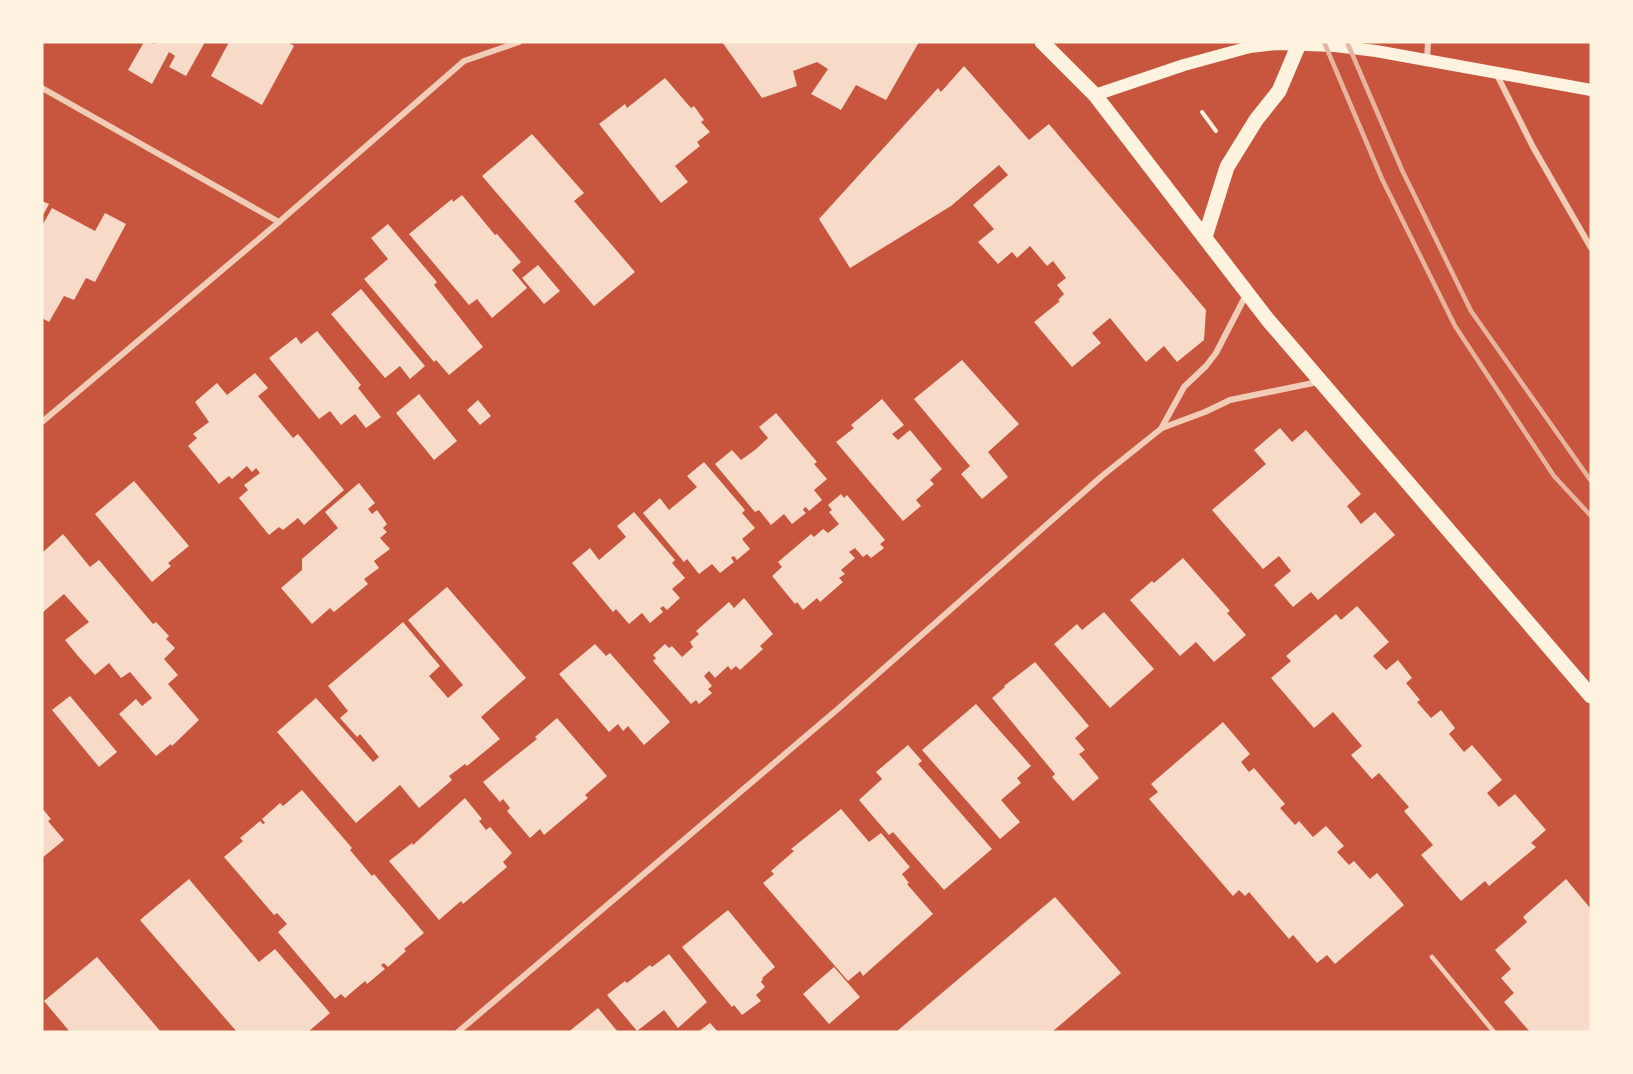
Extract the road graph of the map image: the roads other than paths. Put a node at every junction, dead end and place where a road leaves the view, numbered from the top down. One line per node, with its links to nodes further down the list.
1 (519, 42): 10 (street)
2 (1042, 42): 9 (main road)
3 (1428, 42): 5 (street)
4 (1299, 44): 5 (main road); 9 (main road); 11 (main road)
5 (1427, 60): 6 (main road)
6 (1496, 73): 8 (main road); 12 (street)
7 (42, 88): 10 (street)
8 (1591, 90)
9 (1095, 95): 11 (main road)
10 (279, 222): 15 (street)
11 (1205, 237): 13 (main road)
12 (1591, 248)
13 (1247, 293): 14 (main road); 16 (street)
14 (1321, 381): 16 (street); 17 (main road)
15 (42, 422)
16 (1162, 428): 19 (street)
17 (1591, 696)
18 (1432, 957): 20 (lane)
19 (458, 1032)
20 (1494, 1032)

